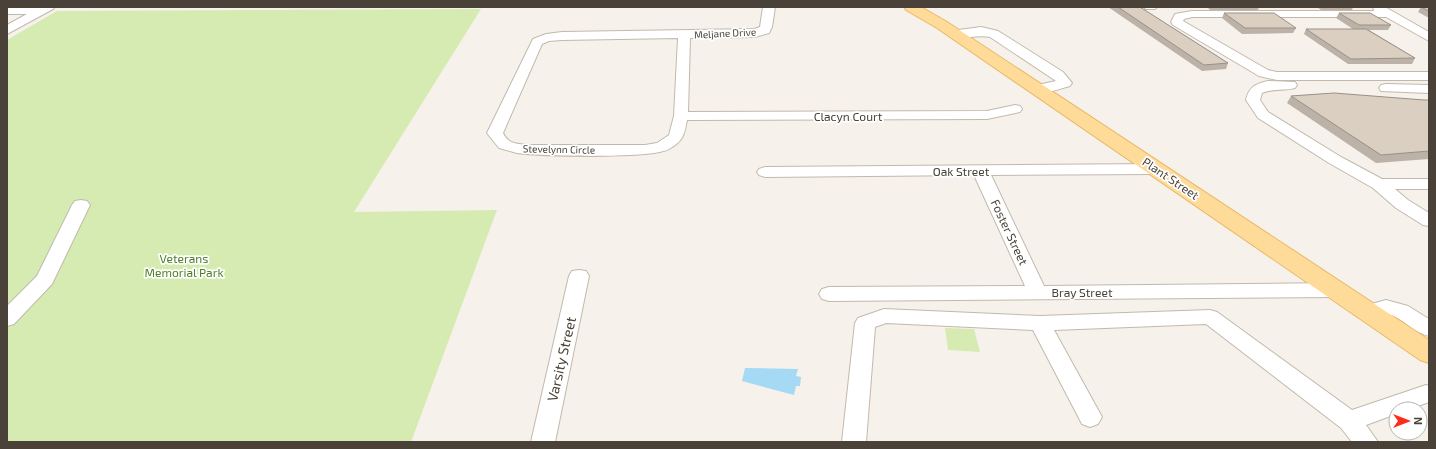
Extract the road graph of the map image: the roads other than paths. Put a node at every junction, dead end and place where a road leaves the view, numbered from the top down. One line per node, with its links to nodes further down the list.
1 (769, 7): 9 (street, Meljane Drive)
2 (911, 7): 8 (main road, Plant Street)
3 (1376, 7): 6 (street)
4 (46, 9): 5 (street); 7 (street)
5 (7, 11)
6 (1388, 14): 10 (street); 11 (street)
7 (7, 30)
8 (956, 34): 12 (main road, Plant Street); 12 (street)
9 (684, 35): 15 (street, Stevelynn Circle); 15 (street, Stevelynn Circle)
10 (1429, 37)
11 (1429, 76)
12 (1038, 89): 16 (main road, Plant Street)
13 (1429, 89): 19 (street)
14 (1015, 109): 15 (street, Clacyn Court)
15 (681, 116)
16 (1157, 169): 18 (street, Oak Street); 24 (main road, Plant Street)
17 (765, 172): 18 (street, Oak Street)
18 (981, 172): 25 (street, Foster Street)
19 (1379, 184): 20 (street); 22 (street)
20 (1429, 184)
21 (81, 205): 28 (street)
22 (1429, 221)
23 (579, 276): 35 (street, Varsity Street)
24 (1336, 290): 25 (street, Bray Street); 27 (main road, Plant Street)
25 (1038, 293): 26 (street, Bray Street)
26 (829, 294)
27 (1368, 312): 30 (street); 31 (main road, Plant Street)
28 (7, 319)
29 (1040, 323): 33 (street); 34 (street); 36 (street)
30 (1429, 329)
31 (1429, 353)
32 (1426, 394): 34 (street)
33 (1090, 417)
34 (1349, 421): 37 (street)
35 (543, 442)
36 (854, 442)
37 (1366, 442)

